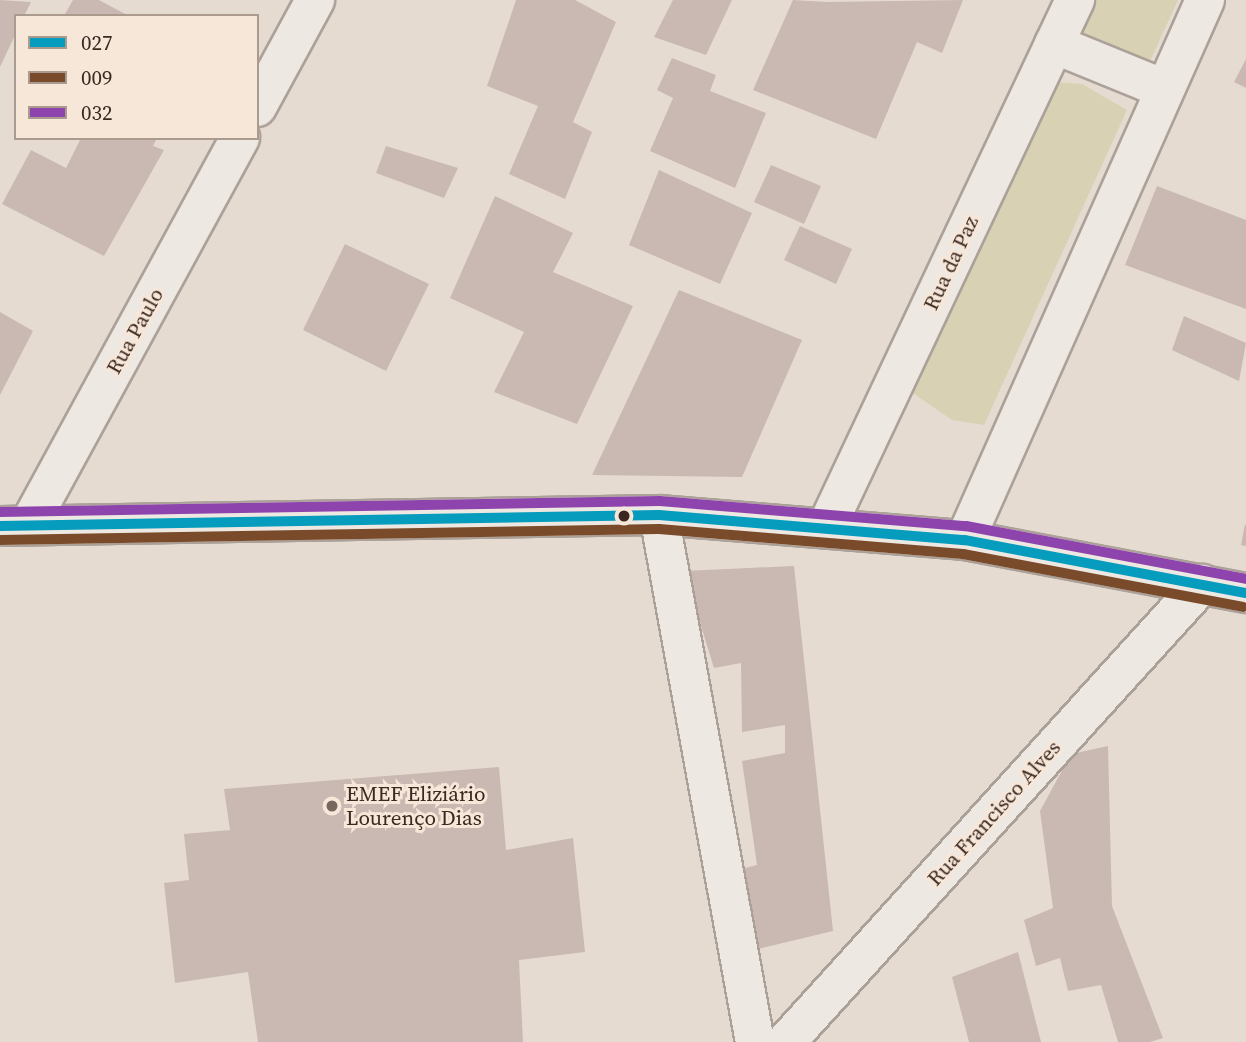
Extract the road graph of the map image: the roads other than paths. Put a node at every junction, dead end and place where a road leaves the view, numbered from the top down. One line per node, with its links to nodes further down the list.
1 (315, 0): 6 (street)
2 (1075, 0): 4 (street, Rua da Paz)
3 (1205, 0): 5 (street)
4 (1054, 44): 5 (street); 10 (street, Rua da Paz)
5 (1164, 89): 11 (street)
6 (259, 103)
7 (239, 140): 9 (street, Rua Paulo)
8 (659, 515): 9 (street); 10 (street); 14 (street)
9 (15, 524)
10 (827, 526): 11 (street)
11 (965, 540): 12 (street)
12 (1202, 584): 13 (street); 15 (street, Rua Francisco Alves)
13 (1246, 593)
14 (755, 1042)
15 (786, 1042)

